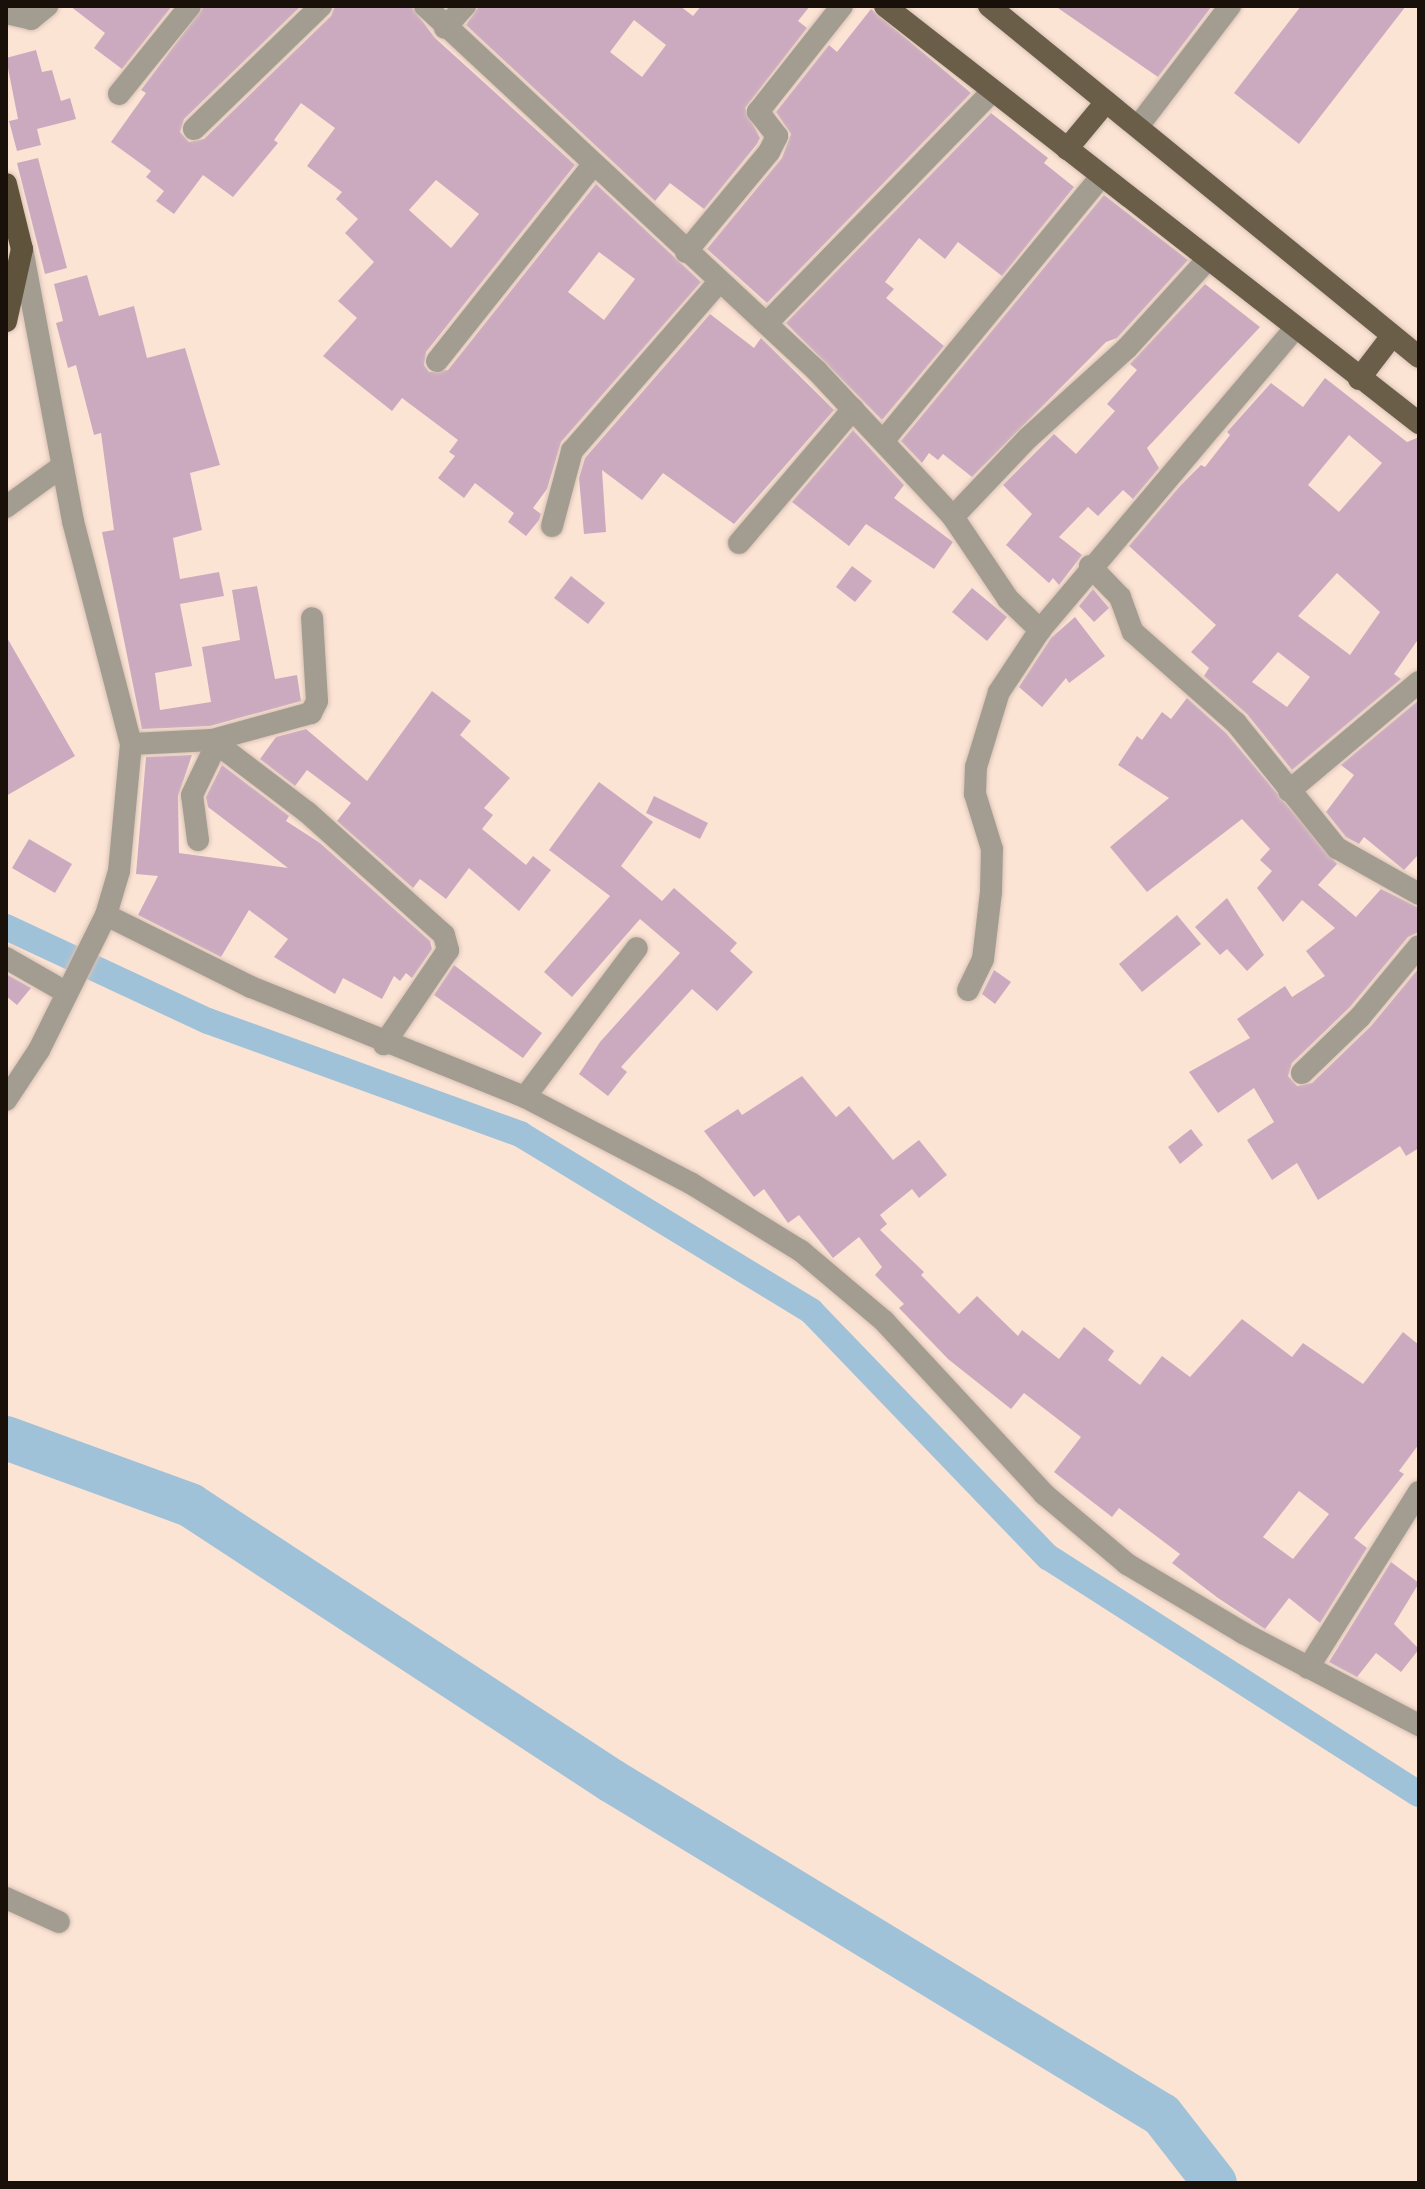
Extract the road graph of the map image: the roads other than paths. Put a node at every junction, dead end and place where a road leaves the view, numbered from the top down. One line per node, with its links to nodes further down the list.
1 (47, 6): 10 (street)
2 (190, 6): 13 (street)
3 (321, 6): 16 (street)
4 (425, 6): 11 (street)
5 (465, 6): 11 (street)
6 (842, 6): 22 (street)
7 (989, 6): 14 (main road)
8 (1230, 6): 15 (street)
9 (897, 10): 12 (main road)
10 (6, 13)
11 (445, 28): 18 (street)
12 (993, 91): 17 (main road); 26 (street)
13 (119, 94)
14 (1106, 102): 15 (main road); 17 (main road)
15 (1139, 125): 28 (main road)
16 (194, 129)
17 (1067, 149): 19 (main road)
18 (592, 166): 22 (street); 30 (street)
19 (1102, 176): 23 (main road); 34 (street)
20 (6, 184): 21 (highway)
21 (22, 249): 25 (highway); 35 (street)
22 (686, 252): 24 (street)
23 (1208, 259): 27 (main road); 37 (street)
24 (719, 282): 26 (street); 38 (street)
25 (6, 321)
26 (768, 322): 32 (street)
27 (1295, 328): 31 (main road); 40 (street)
28 (1392, 336): 29 (main road); 31 (main road)
29 (1419, 357)
30 (437, 361)
31 (1359, 379): 33 (main road)
32 (853, 409): 34 (street); 39 (street)
33 (1419, 423)
34 (884, 440): 37 (street)
35 (61, 467): 36 (street); 45 (street)
36 (6, 507)
37 (953, 517): 42 (street)
38 (552, 526)
39 (739, 543)
40 (1090, 566): 42 (street); 46 (street)
41 (312, 618): 44 (street)
42 (1040, 630): 54 (street)
43 (1419, 682): 46 (street)
44 (214, 741): 45 (street); 47 (street); 55 (street)
45 (131, 744): 49 (street)
46 (1289, 791): 48 (street)
47 (198, 840)
48 (1419, 894)
49 (102, 924): 53 (street); 55 (street)
50 (1419, 946): 56 (street)
51 (637, 948): 57 (street)
52 (6, 958): 53 (street)
53 (71, 988): 58 (street)
54 (968, 990)
55 (384, 1044): 57 (street)
56 (1302, 1073)
57 (525, 1097): 60 (street)
58 (6, 1100)
59 (1419, 1492): 60 (street)
60 (1308, 1668): 61 (street)
61 (1419, 1725)
62 (6, 1898): 63 (street)
63 (59, 1922)

